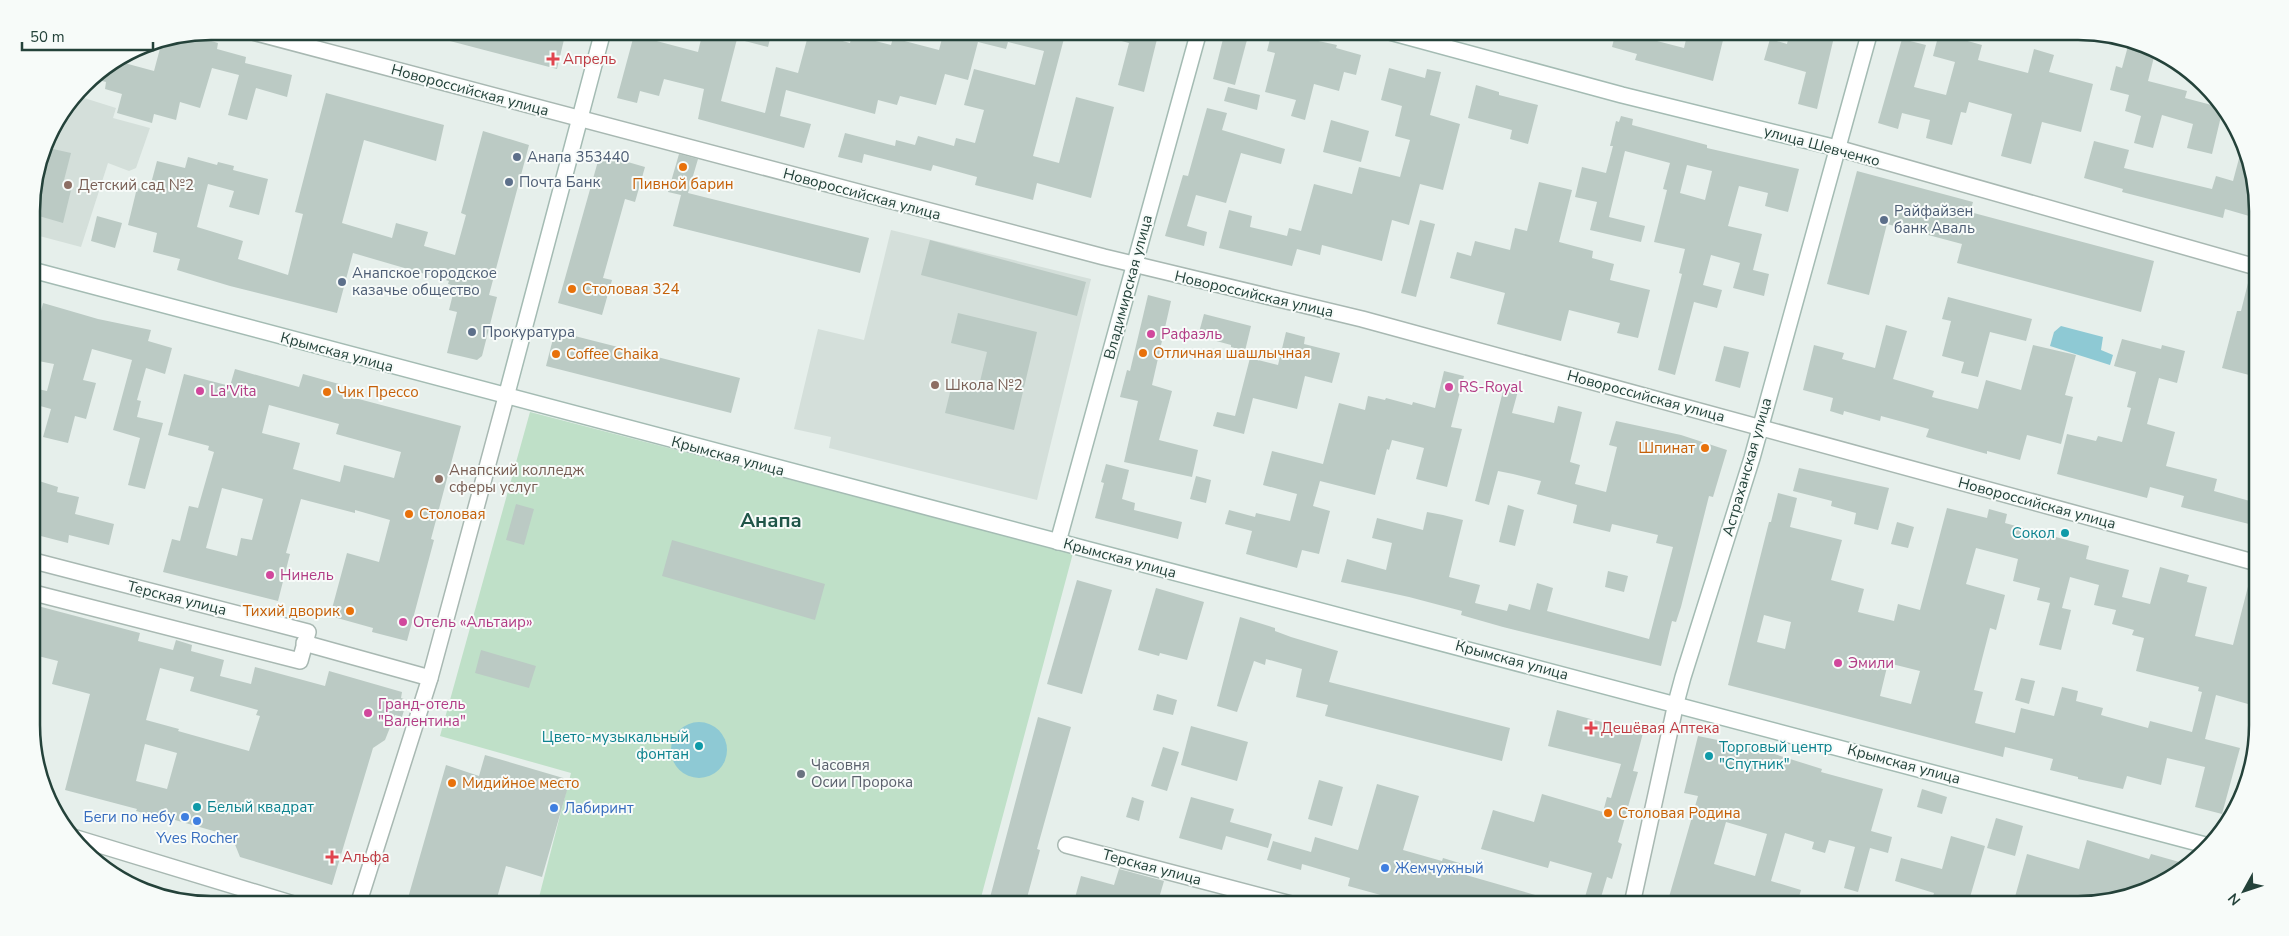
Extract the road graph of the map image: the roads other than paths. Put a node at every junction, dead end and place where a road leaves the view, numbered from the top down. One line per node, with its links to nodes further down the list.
1 (284, 40): 6 (street, Новороссийская улица)
2 (601, 40): 6 (street)
3 (1196, 40): 8 (street, Владимирская улица)
4 (1419, 40): 7 (street, улица Шевченко)
5 (1867, 40): 7 (street, Астраханская улица)
6 (581, 119): 8 (street, Новороссийская улица); 11 (street)
7 (1836, 148): 9 (street, улица Шевченко); 12 (street, Астраханская улица)
8 (1134, 264): 12 (street, Новороссийская улица); 13 (street, Владимирская улица)
9 (2249, 265)
10 (40, 272): 11 (street, Крымская улица)
11 (506, 397): 13 (street, Крымская улица); 18 (street)
12 (1760, 427): 14 (street, Новороссийская улица); 19 (street, Астраханская улица)
13 (1058, 542): 19 (street, Крымская улица)
14 (2249, 561)
15 (40, 563): 17 (street, Терская улица)
16 (40, 594): 17 (street, Терская улица)
17 (304, 643): 18 (street)
18 (430, 678): 24 (street)
19 (1676, 703): 21 (street, Крымская улица); 26 (street, Астраханская улица)
20 (84, 840): 23 (street)
21 (2201, 844)
22 (1066, 845): 25 (street, Терская улица)
23 (267, 896)
24 (361, 896)
25 (1264, 896)
26 (1634, 896)

